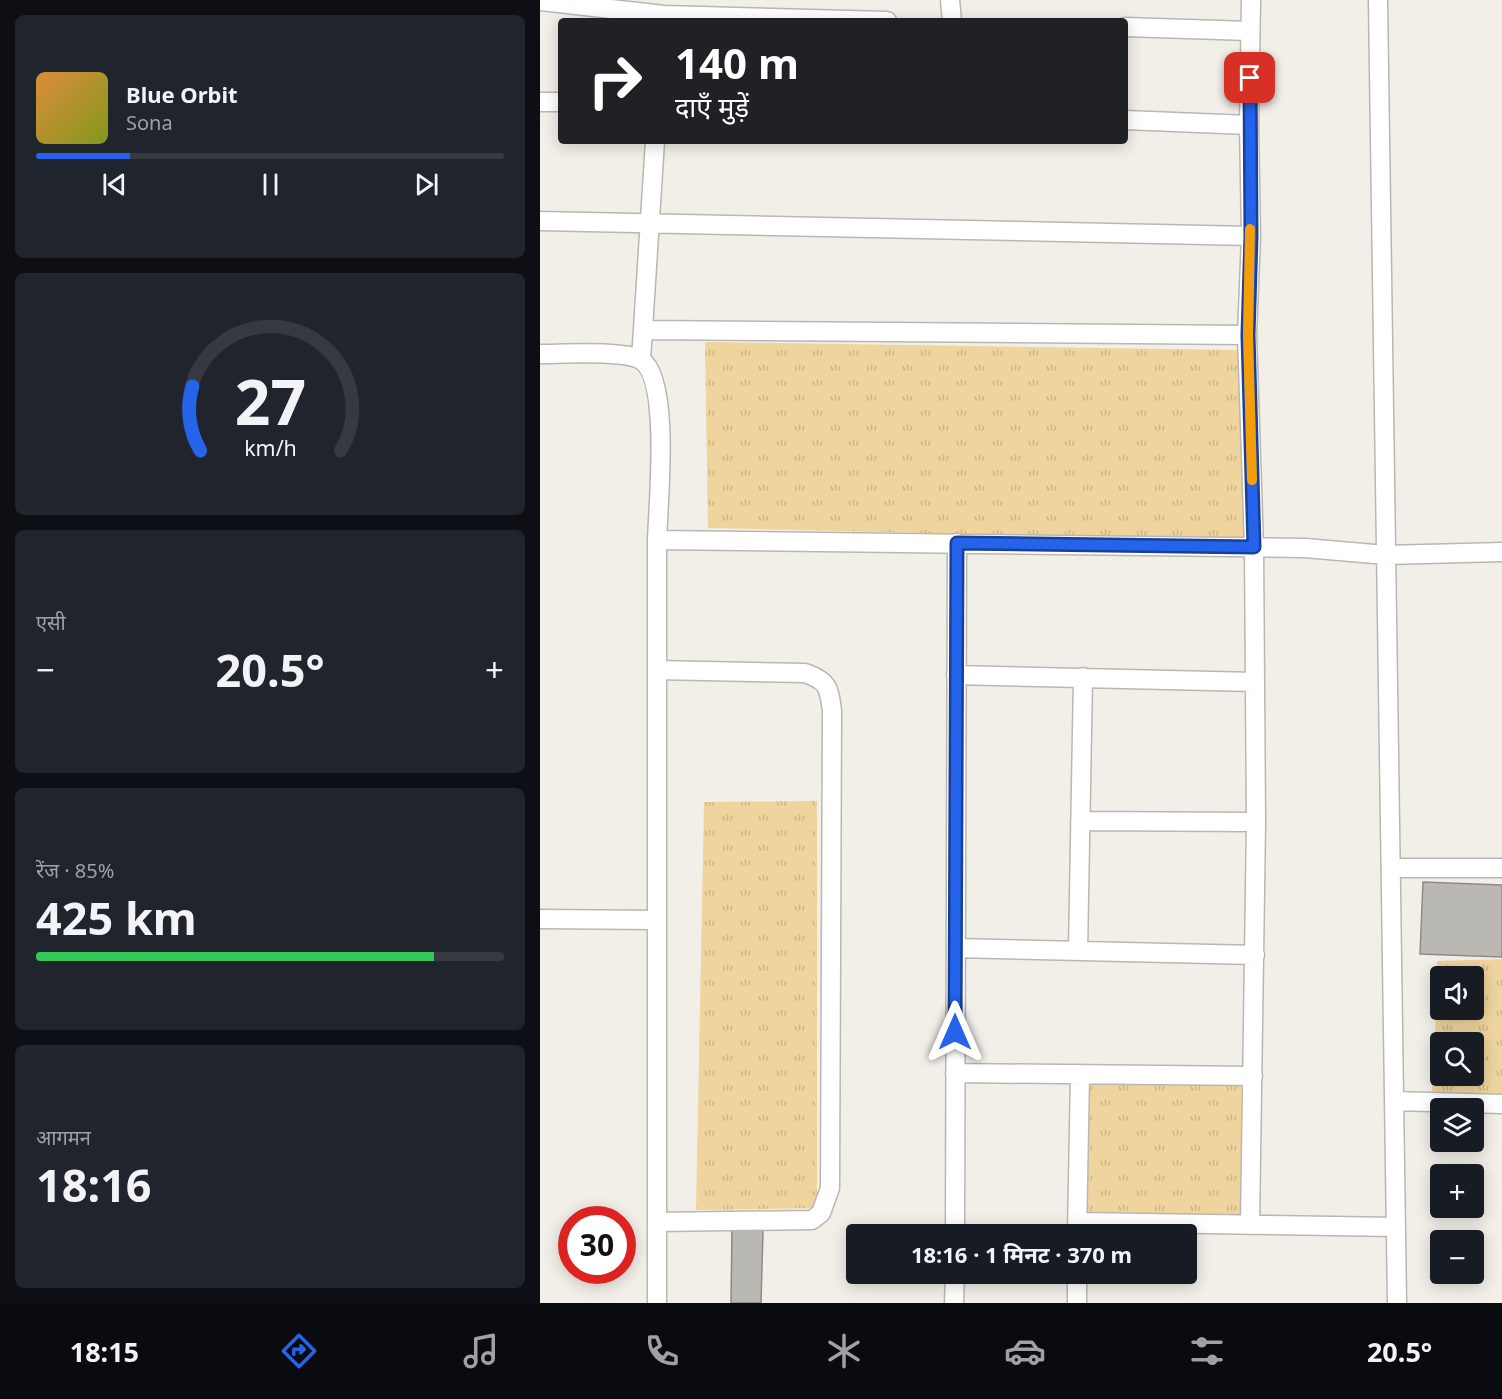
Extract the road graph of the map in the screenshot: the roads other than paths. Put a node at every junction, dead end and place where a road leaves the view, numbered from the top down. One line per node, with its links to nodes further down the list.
1 (950, 0): 7 (street)
2 (1251, 0): 9 (street)
3 (1378, 0): 26 (street)
4 (540, 1): 5 (street)
5 (664, 12): 6 (street)
6 (813, 18)
7 (952, 18)
8 (1128, 27): 9 (street)
9 (1250, 31): 13 (street)
10 (540, 102): 11 (street)
11 (558, 102)
12 (1128, 120): 13 (street)
13 (1249, 125): 17 (street)
14 (655, 144): 16 (street)
15 (540, 221): 16 (street)
16 (650, 222): 17 (street); 18 (street)
17 (1251, 236): 19 (street)
18 (643, 330): 19 (street); 21 (street)
19 (1248, 335): 24 (street)
20 (540, 354): 21 (street)
21 (641, 360): 22 (street)
22 (657, 540): 23 (street); 27 (street)
23 (957, 543): 24 (street); 28 (street)
24 (1254, 547): 26 (street); 30 (street)
25 (1502, 552): 26 (street)
26 (1386, 555): 33 (street)
27 (657, 670): 36 (street); 45 (street)
28 (956, 675): 29 (street); 37 (street)
29 (1083, 677): 30 (street); 31 (street)
30 (1255, 682): 32 (street)
31 (1080, 820): 32 (street); 38 (street)
32 (1256, 822): 39 (street)
33 (1390, 868): 34 (street); 43 (street)
34 (1502, 868)
35 (540, 919): 36 (street)
36 (657, 920): 45 (street)
37 (956, 948): 38 (street); 40 (street)
38 (1078, 951): 39 (street)
39 (1255, 955): 42 (street)
40 (955, 1073): 41 (street); 46 (street)
41 (1080, 1074): 42 (street); 47 (street)
42 (1253, 1076): 48 (street)
43 (1394, 1101): 44 (street); 50 (street)
44 (1502, 1104)
45 (657, 1222): 53 (street)
46 (955, 1224)
47 (1078, 1224)
48 (1250, 1225): 49 (street); 50 (street)
49 (1197, 1226)
50 (1396, 1227): 56 (street)
51 (955, 1284): 54 (street)
52 (1077, 1284): 55 (street)
53 (657, 1303)
54 (954, 1303)
55 (1077, 1303)
56 (1397, 1303)

